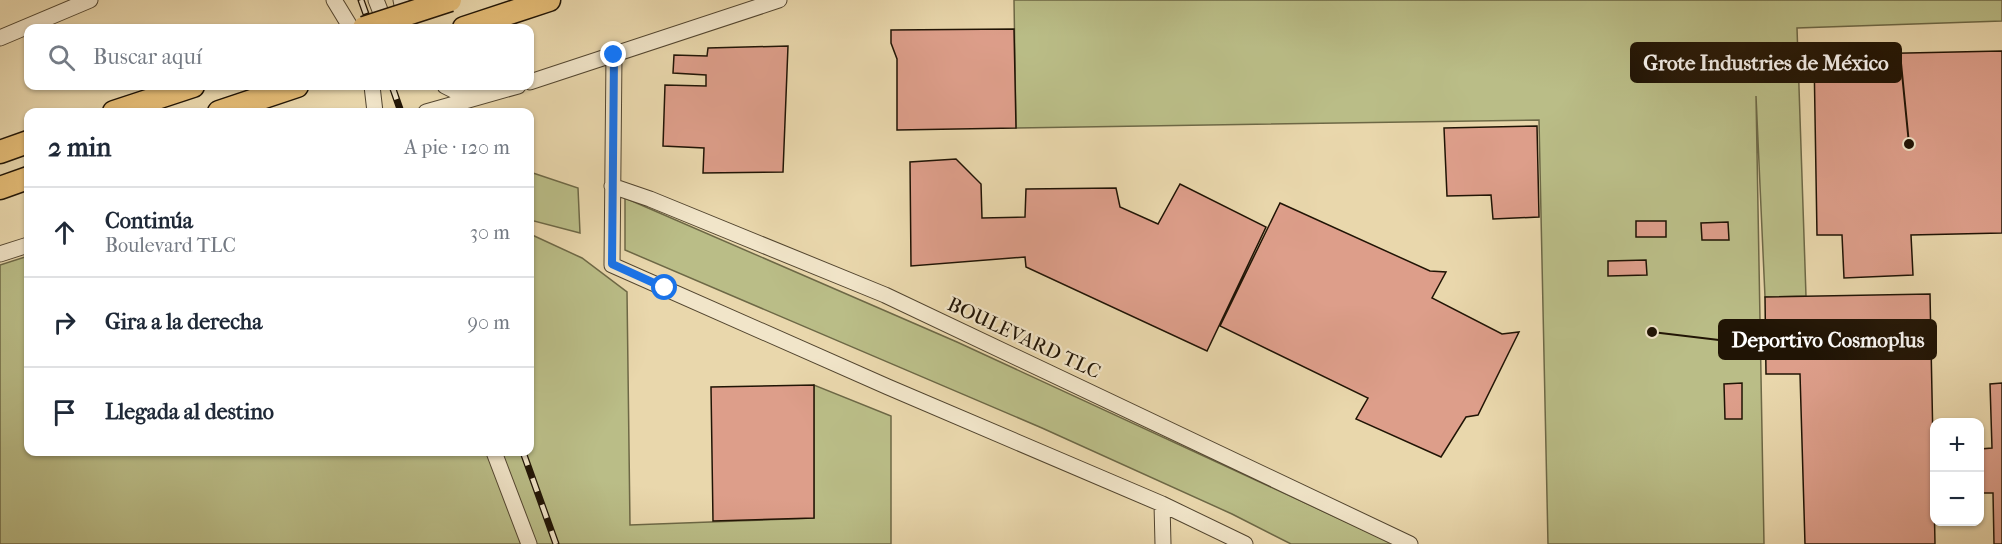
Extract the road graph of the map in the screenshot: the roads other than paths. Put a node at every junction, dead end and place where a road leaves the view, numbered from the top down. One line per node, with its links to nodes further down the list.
1 (90, 0): 8 (street)
2 (334, 0): 9 (street)
3 (376, 0): 11 (street)
4 (401, 0): 12 (street)
5 (450, 0): 10 (highway, bridge)
6 (549, 0): 13 (highway)
7 (779, 0): 16 (street)
8 (33, 24)
9 (349, 24)
10 (376, 24)
11 (385, 24)
12 (406, 24)
13 (476, 24)
14 (24, 28): 15 (street)
15 (0, 38)
16 (614, 55): 17 (street); 31 (street)
17 (534, 81)
18 (181, 90): 24 (highway)
19 (285, 90): 25 (highway)
20 (372, 90): 26 (street)
21 (453, 90): 23 (street)
22 (505, 90): 23 (street)
23 (486, 96): 27 (street)
24 (126, 108)
25 (231, 108)
26 (375, 108)
27 (441, 108)
28 (24, 143): 29 (highway)
29 (0, 152)
30 (24, 179): 32 (highway)
31 (612, 186): 36 (street); 40 (street, BOULEVARD TLC)
32 (0, 188)
33 (24, 246): 34 (street)
34 (0, 254)
35 (496, 456): 37 (street)
36 (1162, 504): 38 (street); 39 (street)
37 (529, 544)
38 (1162, 544)
39 (1245, 544)
40 (1410, 544)

